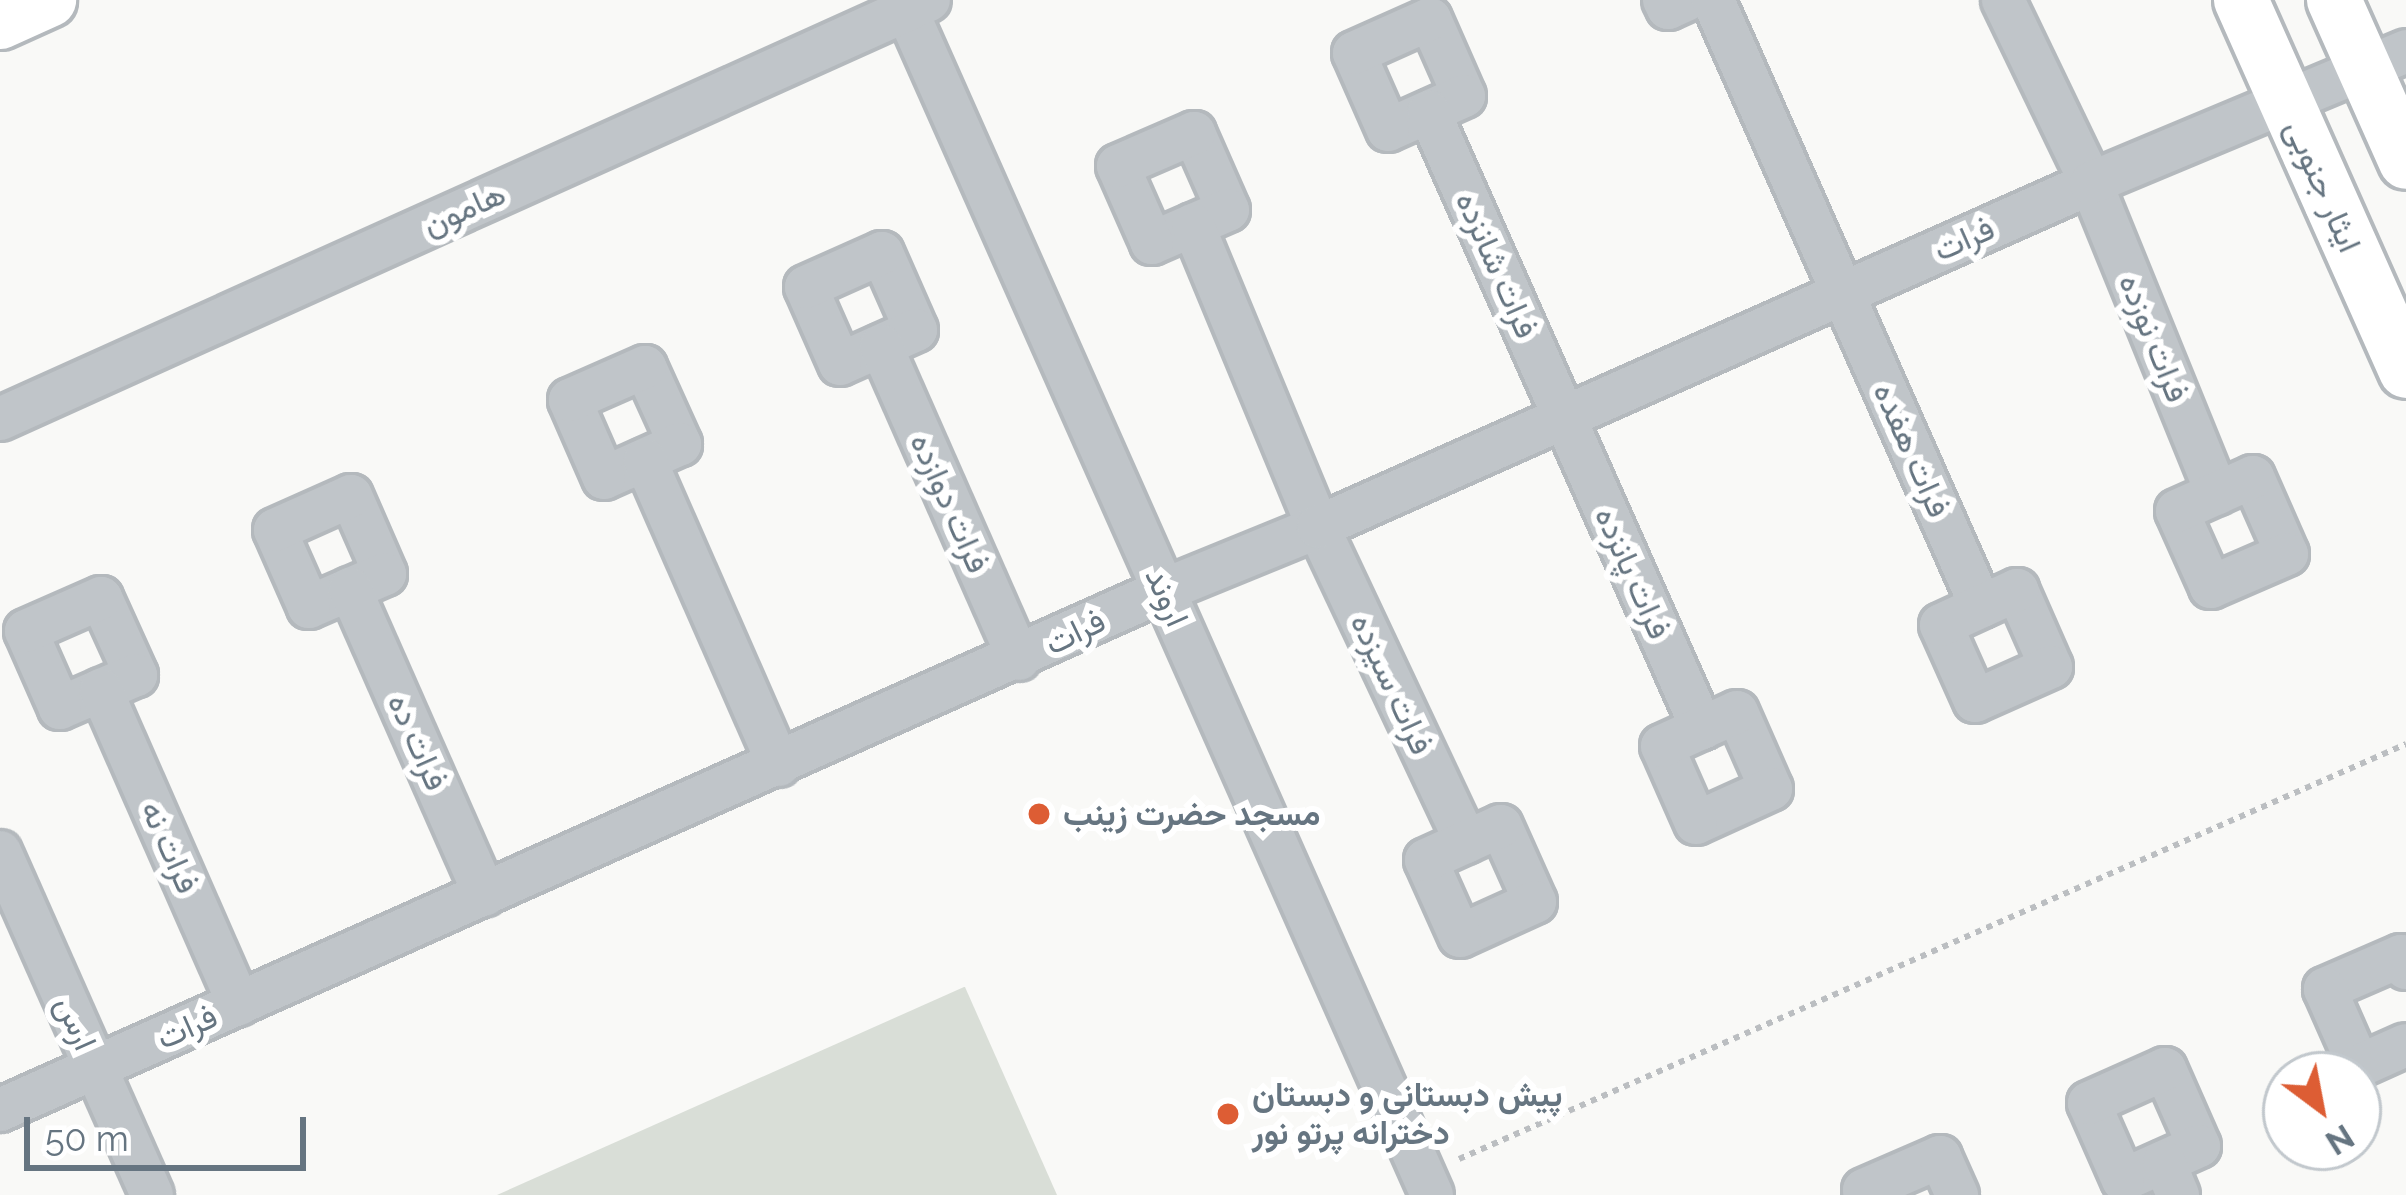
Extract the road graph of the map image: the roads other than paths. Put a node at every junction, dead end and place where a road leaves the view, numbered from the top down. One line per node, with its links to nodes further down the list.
1 (49, 0): 9 (main road)
2 (1664, 0): 3 (street)
3 (1686, 0)
4 (1713, 0): 16 (street, فرات هفده)
5 (2003, 0): 14 (street, فرات نوزده)
6 (2241, 0): 11 (main road, ایثار جنوبی)
7 (2334, 0): 10 (main road)
8 (912, 3): 20 (street, هامون); 25 (street, اروند)
9 (0, 22)
10 (2386, 60): 11 (street, فرات); 13 (main road)
11 (2285, 103): 14 (street, فرات); 18 (main road, ایثار جنوبی)
12 (1429, 112): 19 (street, فرات شانزده)
13 (2406, 162)
14 (2091, 183): 16 (street, فرات); 22 (street, فرات نوزده)
15 (1193, 226): 23 (street, فرات سیزده)
16 (1843, 294): 19 (street, فرات); 26 (street, فرات هفده)
17 (880, 346): 27 (street, فرات دوازده)
18 (2406, 371)
19 (1564, 417): 23 (street, فرات); 29 (street, فرات پانزده)
20 (0, 418)
21 (645, 460): 30 (street)
22 (2217, 493)
23 (1318, 527): 25 (street, فرات); 31 (street, فرات سیزده)
24 (350, 589): 33 (street, فرات ده)
25 (1164, 590): 27 (street, فرات); 39 (street, اروند)
26 (1982, 606)
27 (1019, 659): 30 (street, فرات)
28 (100, 690): 35 (street, فرات نه)
29 (1702, 728)
30 (779, 765): 33 (street, فرات)
31 (1466, 842)
32 (0, 852): 37 (street, ارس)
33 (485, 895): 35 (street, فرات)
34 (2406, 968): 36 (street)
35 (239, 1004): 37 (street, فرات)
36 (2404, 1052)
37 (96, 1068): 38 (street, فرات); 40 (street, ارس)
38 (0, 1110)
39 (1427, 1185)
40 (152, 1195)
41 (1866, 1195): 42 (street)
42 (1957, 1195)

